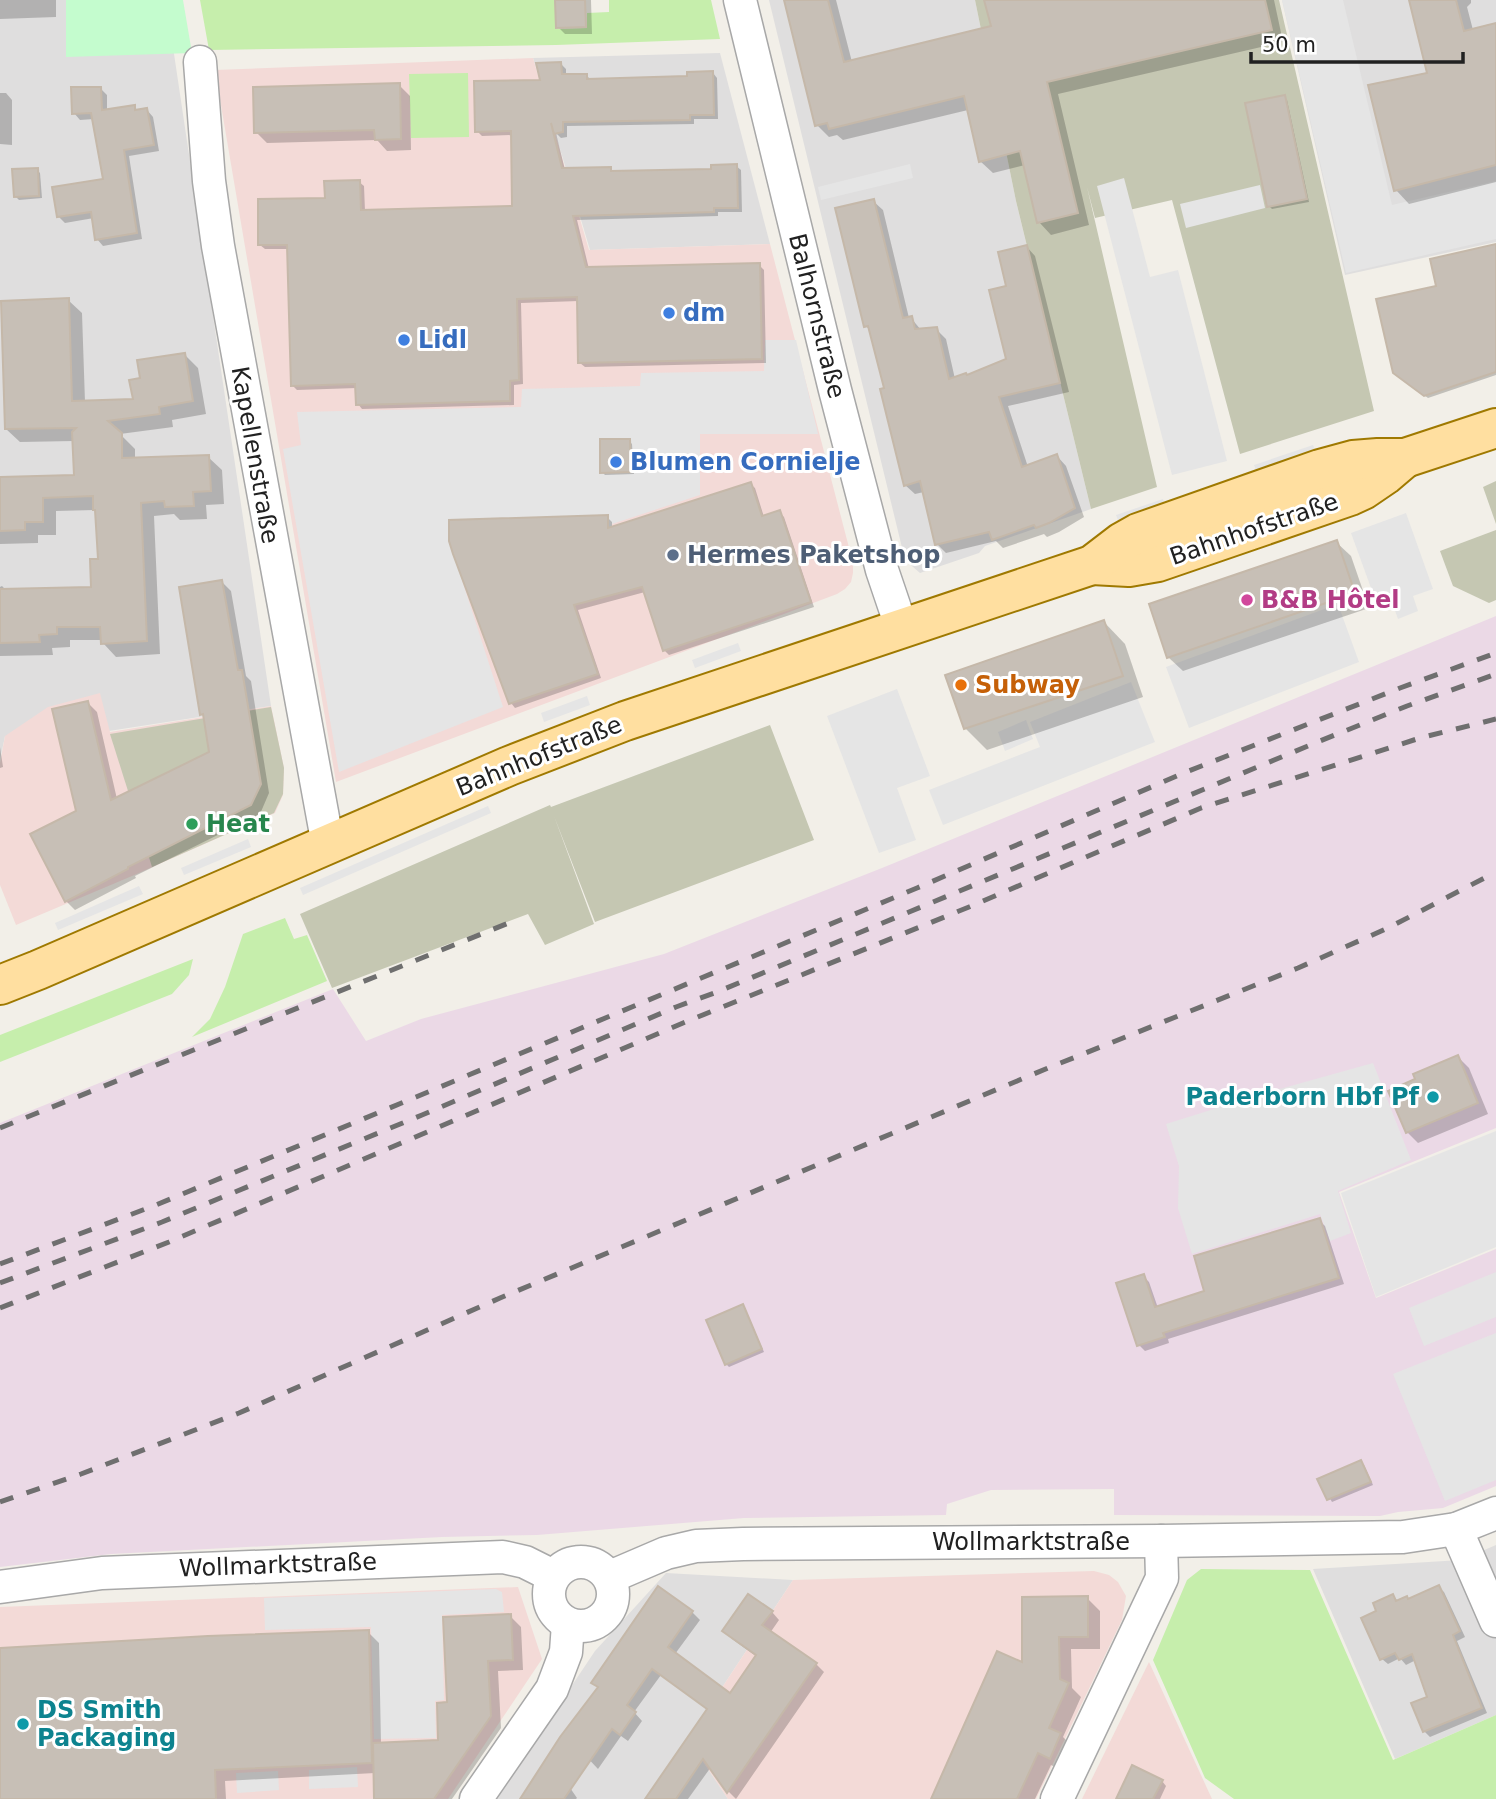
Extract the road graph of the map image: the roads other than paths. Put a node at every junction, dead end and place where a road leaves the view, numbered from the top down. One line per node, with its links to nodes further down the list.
1 (740, 0): 4 (street, Balhornstraße)
2 (200, 62): 5 (street, Kapellenstraße)
3 (1496, 428): 4 (main road, Bahnhofstraße)
4 (902, 629): 5 (main road, Bahnhofstraße)
5 (328, 845): 6 (main road, Bahnhofstraße)
6 (0, 985)
7 (1496, 1513): 8 (street, Wollmarktstraße)
8 (1456, 1530): 9 (street, Wollmarktstraße); 13 (street)
9 (1161, 1541): 11 (street, Wollmarktstraße); 16 (street)
10 (553, 1576): 11 (street); 12 (street, Wollmarktstraße); 14 (street)
11 (610, 1577): 14 (street)
12 (0, 1587)
13 (1496, 1621)
14 (568, 1624): 15 (street)
15 (476, 1799)
16 (1058, 1799)

